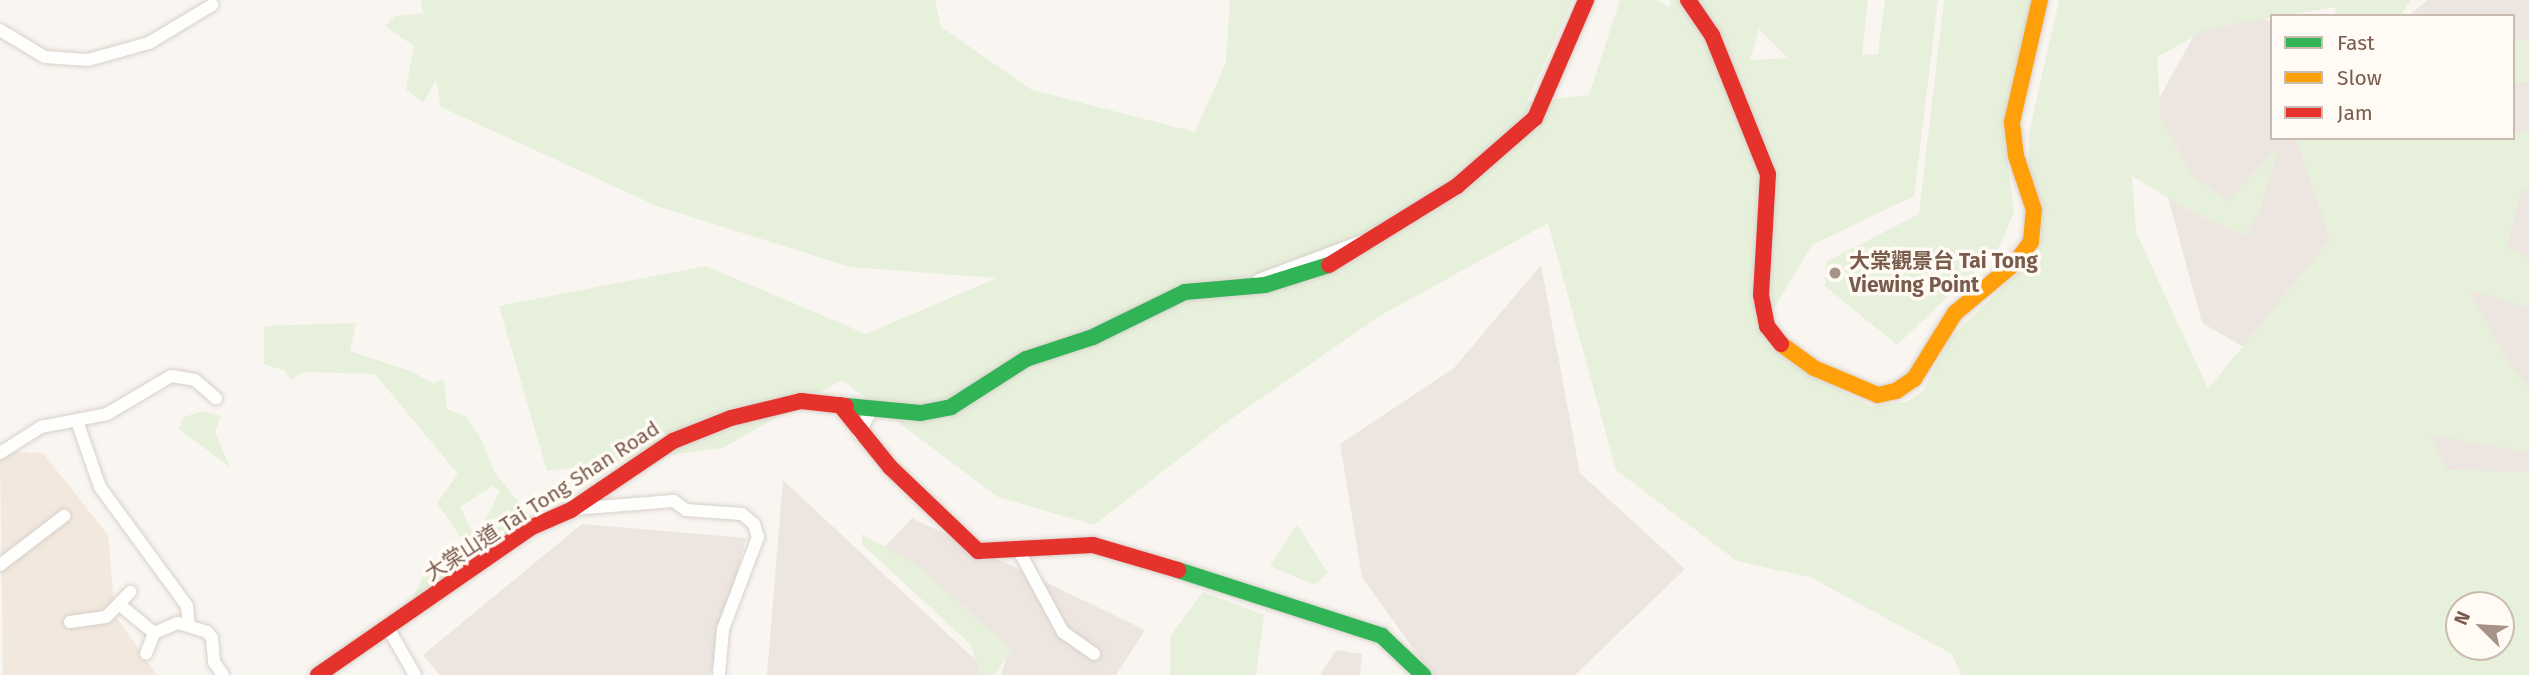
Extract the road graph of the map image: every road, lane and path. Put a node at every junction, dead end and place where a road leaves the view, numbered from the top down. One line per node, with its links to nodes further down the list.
1 (1586, 0): 8 (street, 大棠山道 Tai Tong Shan Road)
2 (1688, 0): 3 (street)
3 (2040, 0)
4 (212, 5): 5 (street)
5 (0, 30)
6 (216, 398): 9 (street)
7 (840, 405): 8 (street, 大棠山道 Tai Tong Shan Road); 10 (street); 12 (street, 大棠山道 Tai Tong Shan Road)
8 (872, 408): 10 (street)
9 (77, 421): 11 (street); 19 (street)
10 (859, 434): 14 (street)
11 (0, 453)
12 (571, 510): 20 (street, 大棠山道 Tai Tong Shan Road); 27 (street)
13 (64, 516): 15 (street)
14 (1019, 551): 23 (street); 28 (street)
15 (0, 565)
16 (130, 592): 17 (street)
17 (120, 605): 18 (street); 21 (street)
18 (70, 622)
19 (189, 624): 21 (street); 24 (street)
20 (388, 628): 25 (street, 大棠山道 Tai Tong Shan Road); 26 (street)
21 (154, 633): 22 (street)
22 (146, 654)
23 (1094, 654)
24 (223, 675)
25 (318, 675)
26 (415, 675)
27 (719, 675)
28 (1423, 675)

